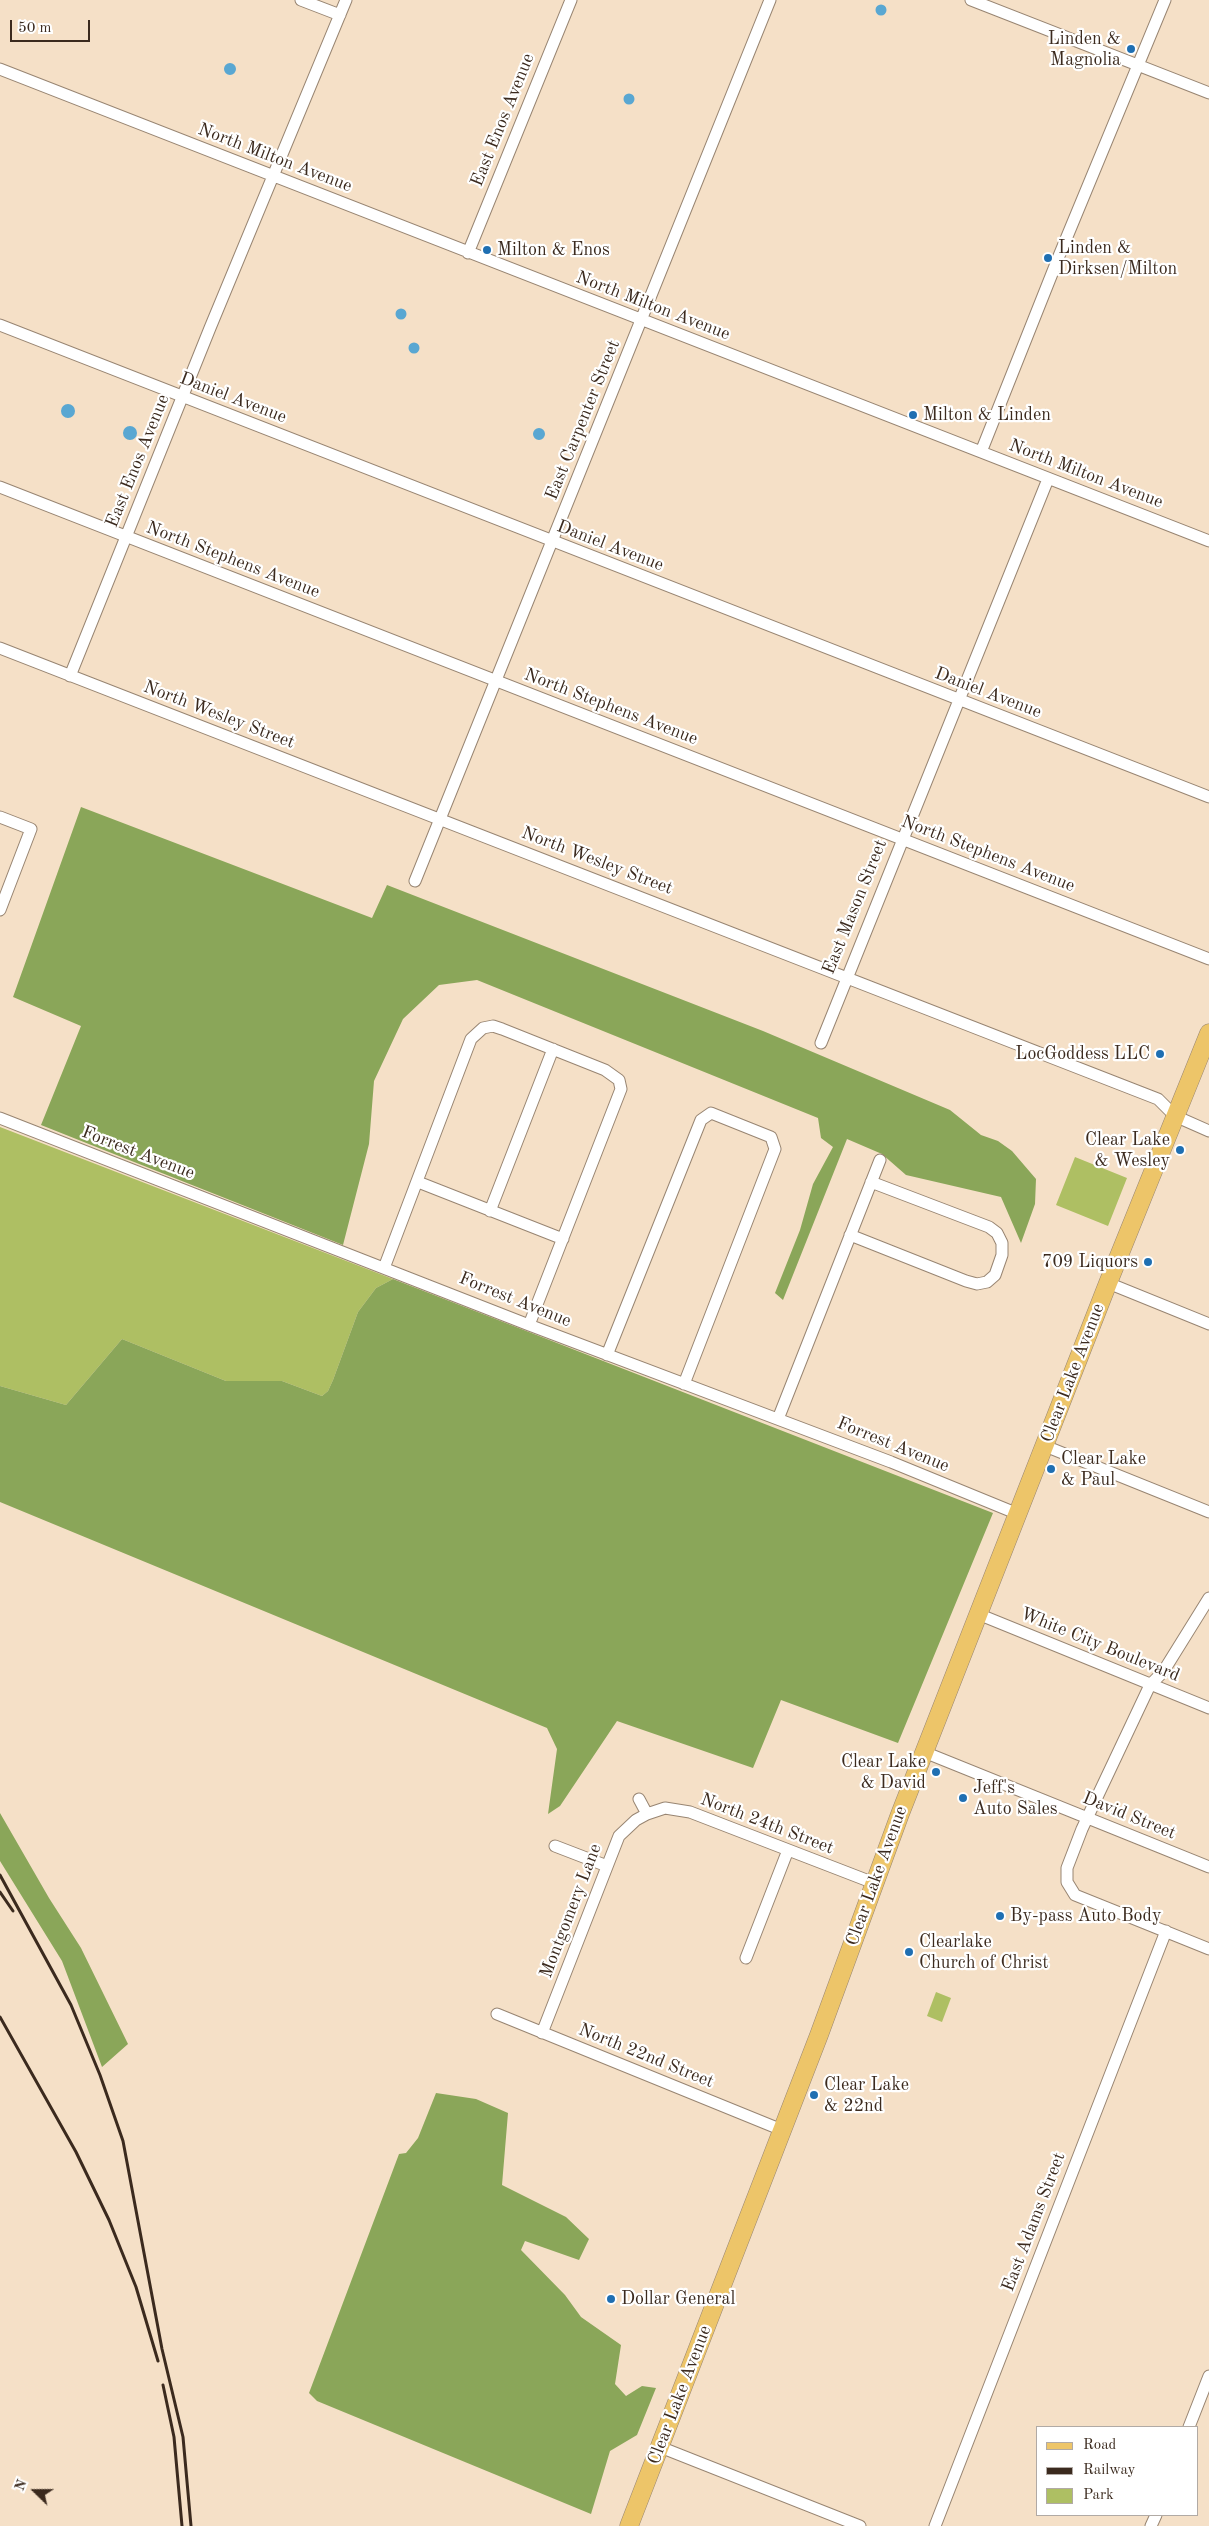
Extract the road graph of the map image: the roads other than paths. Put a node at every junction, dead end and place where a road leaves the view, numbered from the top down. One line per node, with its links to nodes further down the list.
1 (301, 0): 7 (street)
2 (346, 0): 7 (street, East Enos Avenue)
3 (572, 0): 12 (street, East Enos Avenue)
4 (770, 0): 13 (street, East Carpenter Street)
5 (972, 0): 8 (street)
6 (1165, 0): 8 (street)
7 (340, 16): 11 (street, East Enos Avenue)
8 (1138, 66): 10 (street); 16 (street)
9 (0, 69): 11 (street, North Milton Avenue)
10 (1209, 93)
11 (273, 176): 12 (street, North Milton Avenue); 15 (street, East Enos Avenue)
12 (468, 253): 13 (street, North Milton Avenue)
13 (642, 321): 16 (street, North Milton Avenue); 21 (street, East Carpenter Street)
14 (0, 325): 15 (street, Daniel Avenue)
15 (182, 397): 19 (street, East Enos Avenue); 21 (street, Daniel Avenue)
16 (981, 452): 17 (street, North Milton Avenue)
17 (1048, 478): 20 (street, North Milton Avenue); 25 (street, East Mason Street)
18 (0, 487): 19 (street, North Stephens Avenue)
19 (126, 537): 23 (street, East Enos Avenue); 24 (street, North Stephens Avenue)
20 (1209, 541)
21 (552, 542): 24 (street, East Carpenter Street); 25 (street, Daniel Avenue)
22 (0, 648): 23 (street, North Wesley Street)
23 (70, 676): 28 (street, North Wesley Street)
24 (496, 681): 28 (street, East Carpenter Street); 29 (street, North Stephens Avenue)
25 (958, 701): 26 (street, Daniel Avenue); 29 (street, East Mason Street)
26 (1209, 797)
27 (0, 817): 31 (street)
28 (440, 819): 30 (street, East Carpenter Street); 33 (street, North Wesley Street)
29 (902, 839): 32 (street, North Stephens Avenue); 33 (street, East Mason Street)
30 (415, 881)
31 (0, 910)
32 (1209, 958)
33 (846, 977): 35 (street, East Mason Street); 37 (street, North Wesley Street)
34 (1209, 1034): 37 (main road, Clear Lake Avenue)
35 (821, 1043)
36 (553, 1049): 41 (street); 43 (street); 45 (street)
37 (1175, 1116): 39 (street); 47 (main road, Clear Lake Avenue)
38 (0, 1118): 46 (street, Forrest Avenue)
39 (1209, 1131)
40 (880, 1160): 42 (street)
41 (418, 1182): 43 (street); 46 (street)
42 (871, 1182): 44 (street); 44 (street)
43 (490, 1211): 45 (street)
44 (850, 1235): 52 (street)
45 (563, 1239): 49 (street)
46 (384, 1268): 49 (street, Forrest Avenue)
47 (1108, 1283): 48 (street); 53 (main road, Clear Lake Avenue)
48 (1209, 1324)
49 (529, 1325): 50 (street, Forrest Avenue)
50 (607, 1355): 51 (street, Forrest Avenue); 51 (street)
51 (684, 1384): 52 (street, Forrest Avenue)
52 (778, 1419): 55 (street, Forrest Avenue)
53 (1045, 1446): 54 (street); 55 (main road, Clear Lake Avenue)
54 (1209, 1512)
55 (1018, 1514): 57 (main road, Clear Lake Avenue)
56 (1209, 1598): 58 (street)
57 (978, 1614): 58 (street, White City Boulevard); 60 (main road, Clear Lake Avenue)
58 (1150, 1685): 59 (street, White City Boulevard); 63 (street)
59 (1209, 1708)
60 (924, 1752): 63 (street, David Street); 68 (main road, Clear Lake Avenue)
61 (639, 1798): 62 (street)
62 (647, 1814): 65 (street, North 24th Street); 66 (street, Montgomery Lane)
63 (1087, 1818): 67 (street, David Street); 69 (street)
64 (555, 1846): 66 (street)
65 (788, 1850): 68 (street, North 24th Street); 71 (street)
66 (607, 1866): 73 (street, Montgomery Lane)
67 (1209, 1867)
68 (874, 1883): 74 (main road, Clear Lake Avenue)
69 (1166, 1931): 70 (street); 80 (street, East Adams Street)
70 (1209, 1949)
71 (746, 1958)
72 (497, 2014): 73 (street, North 22nd Street)
73 (542, 2033): 74 (street, North 22nd Street)
74 (782, 2130): 77 (main road, Clear Lake Avenue)
75 (1209, 2376): 76 (street)
76 (1189, 2426)
77 (660, 2447): 78 (main road, Clear Lake Avenue); 79 (street)
78 (628, 2526)
79 (860, 2526)
80 (935, 2526)

